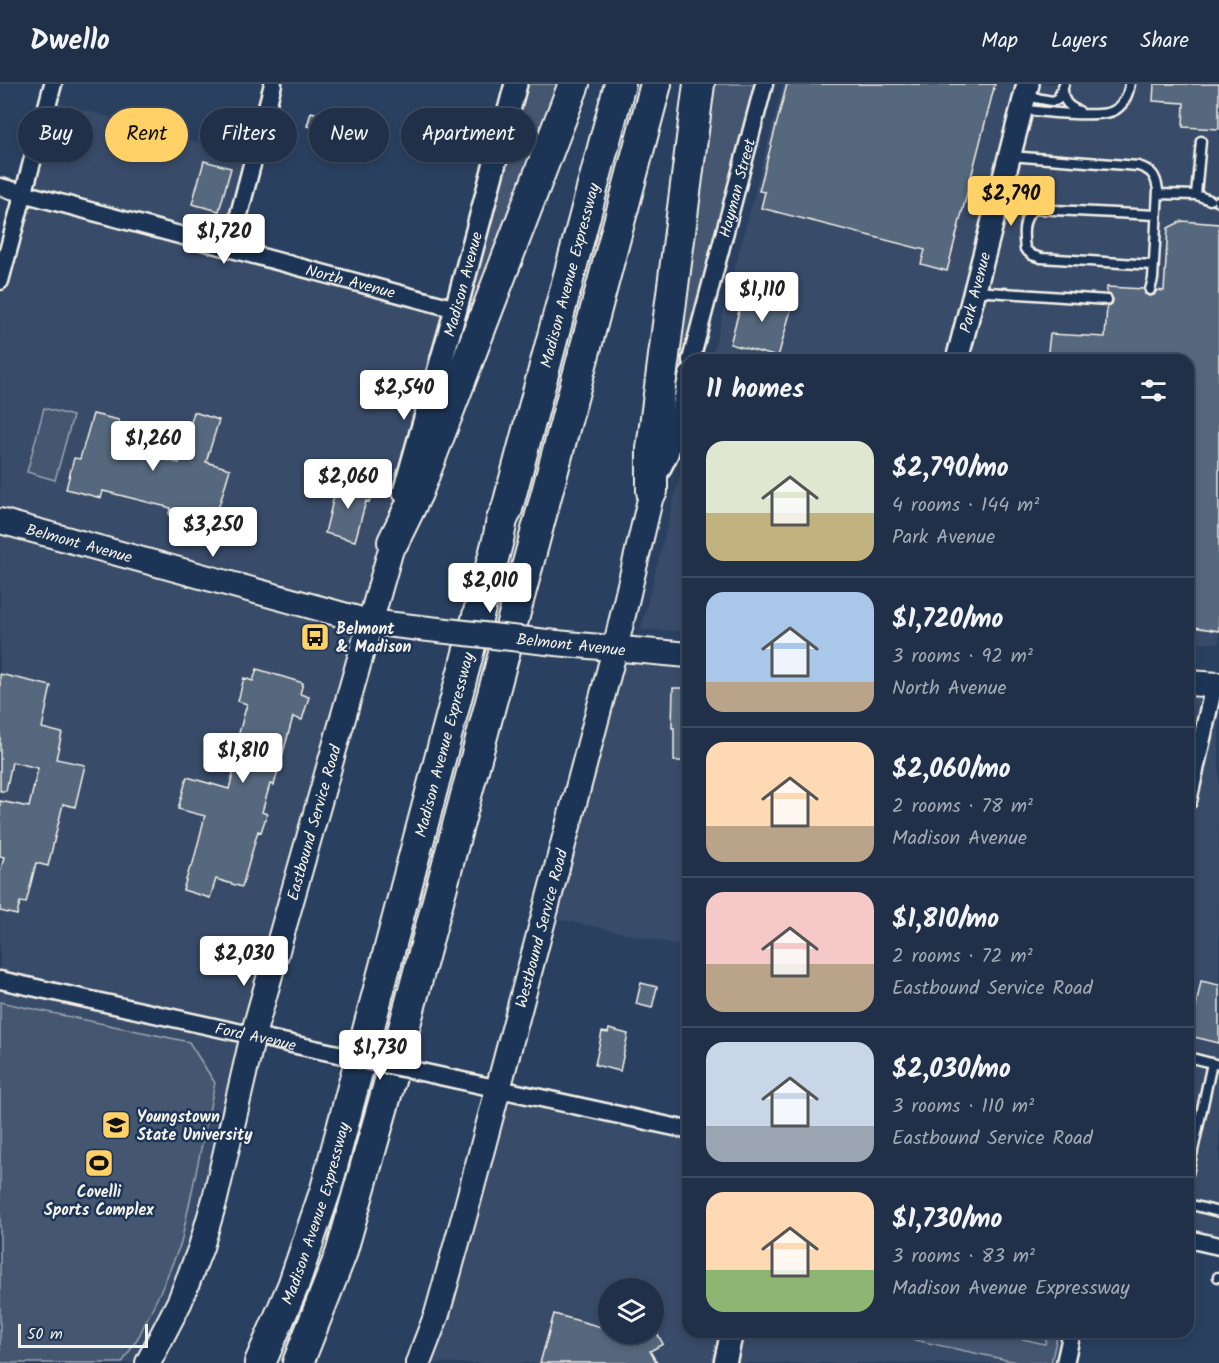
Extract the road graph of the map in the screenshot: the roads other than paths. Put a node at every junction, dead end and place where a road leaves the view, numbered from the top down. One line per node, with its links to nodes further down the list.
1 (53, 84): 16 (street)
2 (273, 84): 21 (street)
3 (516, 84): 27 (street, Madison Avenue)
4 (574, 84): 34 (highway)
5 (620, 84): 55 (highway, Madison Avenue Expressway)
6 (656, 84): 56 (highway, Madison Avenue Expressway)
7 (699, 84): 28 (highway)
8 (764, 84): 29 (street, Hayman Street)
9 (1130, 84): 12 (lane)
10 (1064, 87): 11 (lane); 12 (lane)
11 (1025, 96): 12 (lane); 14 (street, Park Avenue)
12 (1083, 113)
13 (1201, 141): 18 (lane)
14 (1010, 156): 17 (lane); 25 (street, Park Avenue)
15 (0, 187): 16 (street, North Avenue)
16 (24, 193): 21 (street, North Avenue); 23 (street)
17 (1158, 194): 18 (lane); 20 (lane)
18 (1196, 195): 19 (lane)
19 (1216, 200)
20 (1156, 215): 22 (lane); 22 (lane)
21 (230, 249): 27 (street, North Avenue)
22 (1153, 265): 24 (lane)
23 (0, 281)
24 (1150, 290)
25 (975, 291): 26 (lane); 30 (street, Park Avenue)
26 (1107, 300)
27 (456, 309): 34 (street, Madison Avenue)
28 (684, 354)
29 (687, 354)
30 (959, 354)
31 (682, 371): 32 (highway)
32 (652, 491): 36 (main road, Westbound Service Road)
33 (0, 521): 35 (main road, Belmont Avenue)
34 (393, 542): 35 (main road, Madison Avenue)
35 (369, 622): 36 (main road, Belmont Avenue, bridge); 42 (main road, Eastbound Service Road)
36 (615, 649): 37 (main road, Belmont Avenue); 45 (main road, Westbound Service Road)
37 (682, 655)
38 (1194, 683): 39 (main road)
39 (1216, 685): 40 (street)
40 (1194, 776)
41 (0, 980): 42 (street, Ford Avenue)
42 (253, 1035): 45 (street, Ford Avenue, bridge); 54 (main road, Eastbound Service Road)
43 (1194, 1059): 44 (lane)
44 (1215, 1064): 47 (lane)
45 (498, 1089): 46 (street, Ford Avenue); 57 (main road, Westbound Service Road)
46 (682, 1129)
47 (1194, 1150)
48 (1194, 1206): 49 (lane)
49 (1219, 1212)
50 (1194, 1240): 51 (street)
51 (1219, 1246)
52 (731, 1338): 58 (street)
53 (1071, 1338): 59 (street)
54 (148, 1363)
55 (260, 1363)
56 (298, 1363)
57 (418, 1363)
58 (725, 1363)
59 (1065, 1363)

